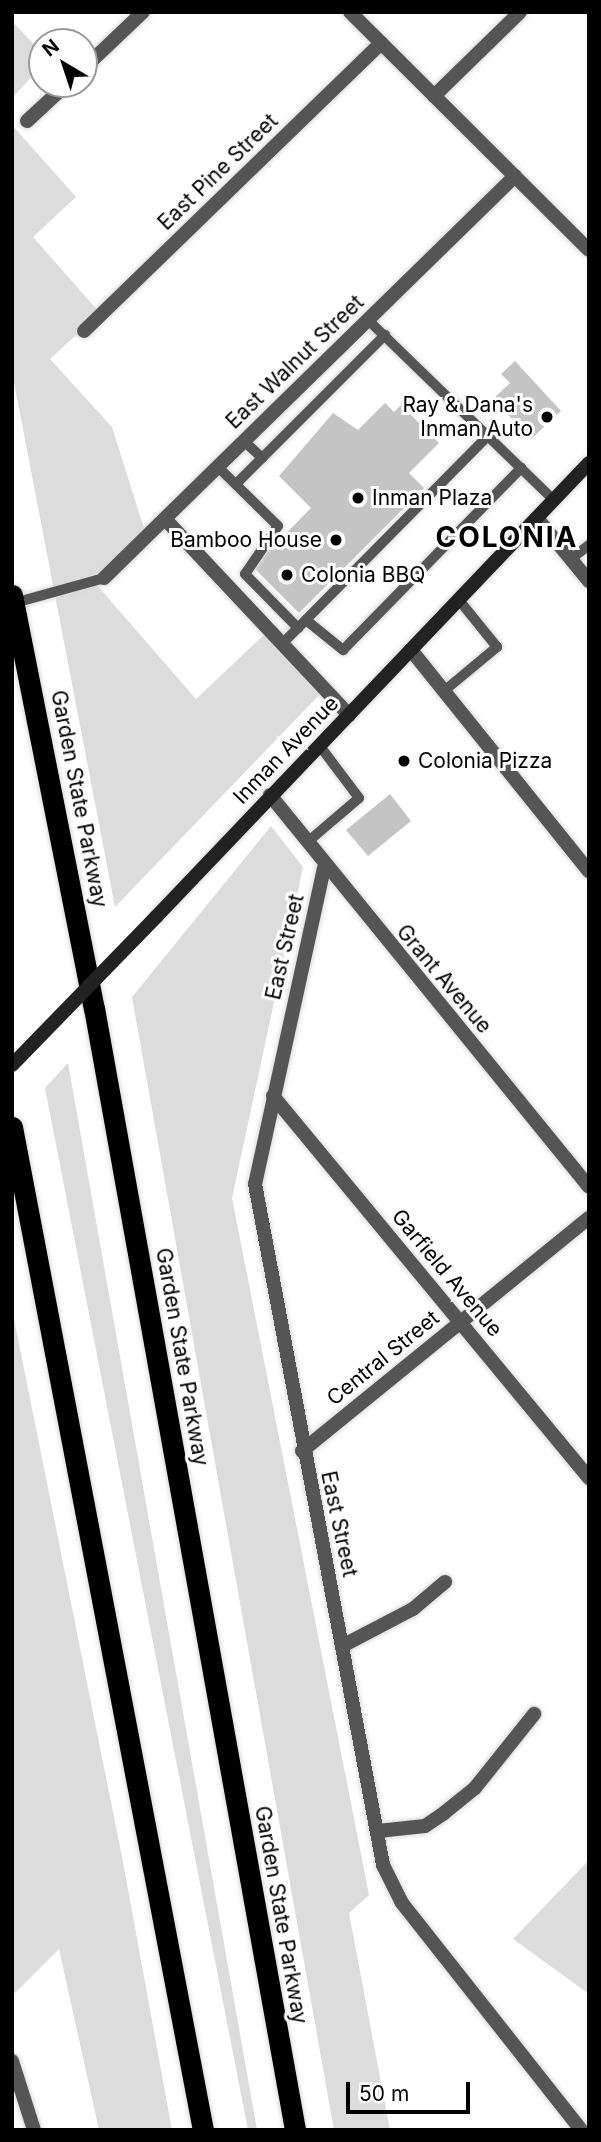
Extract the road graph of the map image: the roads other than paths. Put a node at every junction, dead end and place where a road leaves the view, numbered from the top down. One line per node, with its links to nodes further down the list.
1 (143, 12): 5 (street)
2 (350, 12): 4 (street)
3 (520, 12): 6 (street)
4 (381, 43): 6 (street); 12 (street, East Pine Street)
5 (98, 55)
6 (434, 96): 9 (street)
7 (52, 98): 8 (street)
8 (27, 121)
9 (515, 176): 10 (street); 11 (street, East Walnut Street)
10 (589, 250)
11 (368, 320): 13 (lane); 15 (street, East Walnut Street)
12 (85, 331)
13 (385, 335): 14 (lane); 16 (lane)
14 (488, 436): 19 (lane); 30 (lane)
15 (244, 441): 16 (lane); 18 (street, East Walnut Street)
16 (262, 458): 20 (lane)
17 (589, 463): 21 (main road, Inman Avenue)
18 (218, 467): 20 (lane); 23 (street, East Walnut Street)
19 (521, 468): 21 (lane); 30 (lane)
20 (236, 484): 30 (lane)
21 (554, 500): 22 (main road, Inman Avenue)
22 (537, 517): 25 (street); 29 (main road, Inman Avenue)
23 (165, 519): 26 (street, East Walnut Street); 31 (street)
24 (589, 545): 25 (lane)
25 (571, 559): 27 (street)
26 (104, 578): 28 (lane)
27 (589, 581)
28 (13, 599): 55 (highway, Garden State Parkway)
29 (459, 600): 32 (main road, Inman Avenue); 33 (lane)
30 (302, 624): 31 (lane)
31 (282, 644): 34 (street)
32 (411, 650): 33 (street); 34 (main road, Inman Avenue)
33 (444, 691): 39 (street)
34 (349, 715): 35 (main road, Inman Avenue)
35 (320, 746): 36 (main road, Inman Avenue); 37 (lane)
36 (270, 795): 37 (street, Grant Avenue); 40 (main road, Inman Avenue, bridge)
37 (311, 839): 38 (street, Grant Avenue)
38 (324, 868): 41 (street, East Street); 43 (street, Grant Avenue)
39 (589, 870)
40 (12, 1065)
41 (273, 1096): 45 (street, Garfield Avenue); 46 (street, East Street)
42 (12, 1127): 54 (highway)
43 (589, 1187)
44 (589, 1218): 45 (street, Central Street)
45 (460, 1323): 46 (street, Central Street); 47 (street, Garfield Avenue)
46 (302, 1451): 49 (street, East Street)
47 (589, 1478)
48 (445, 1582): 49 (street)
49 (344, 1645): 51 (street, East Street)
50 (534, 1713): 51 (street)
51 (377, 1830): 56 (street, East Street)
52 (12, 2061): 53 (street)
53 (34, 2130)
54 (203, 2130)
55 (295, 2130)
56 (581, 2130)

